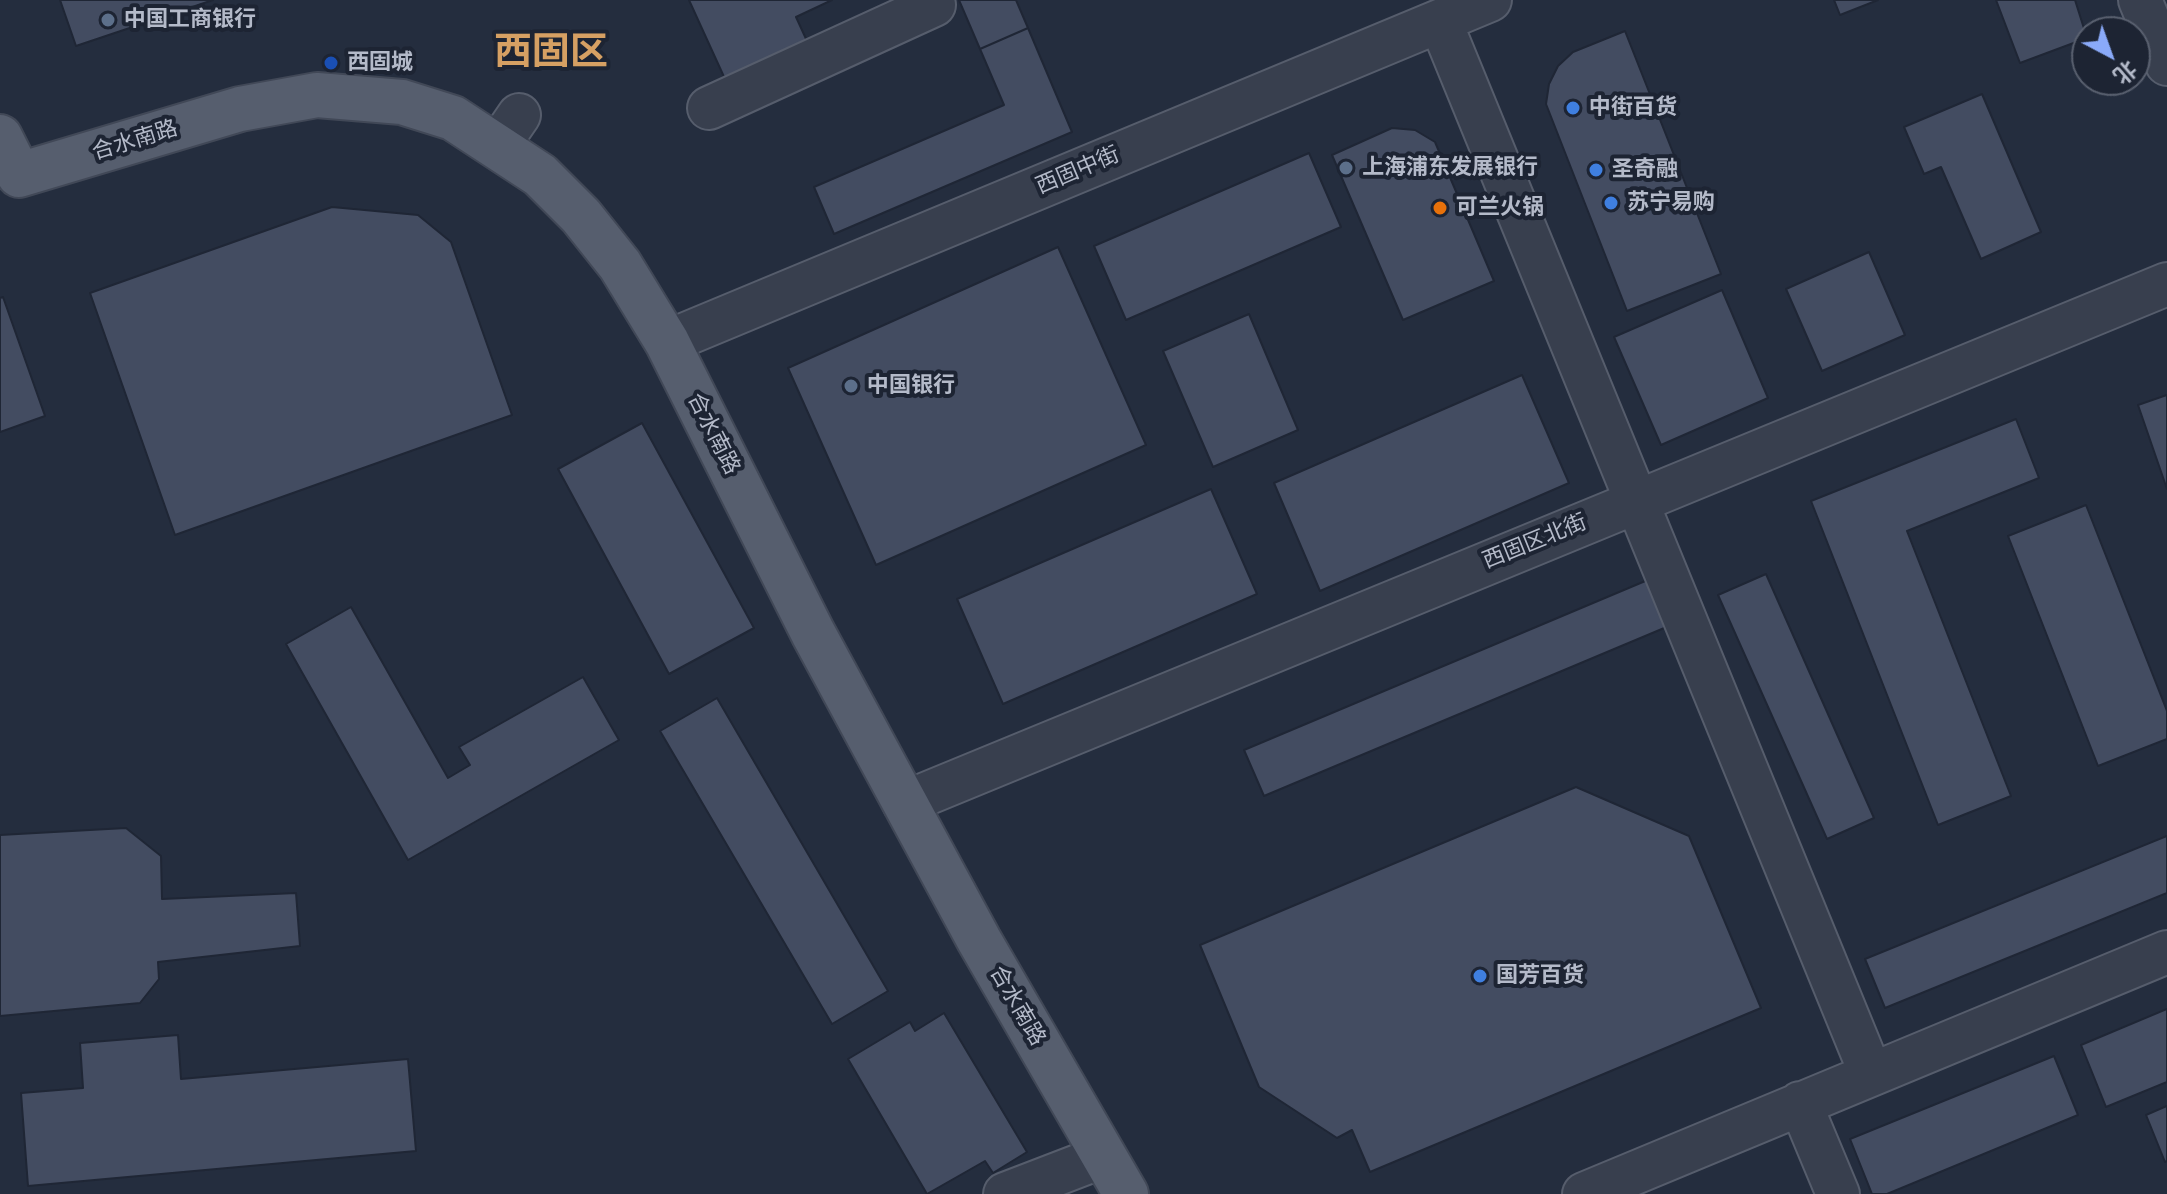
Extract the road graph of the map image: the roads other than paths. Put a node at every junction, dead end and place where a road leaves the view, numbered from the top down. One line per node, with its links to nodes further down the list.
1 (1490, 0): 4 (street, 西固中街)
2 (2140, 0): 5 (street)
3 (934, 5): 6 (street)
4 (1440, 21): 10 (street, 西固中街); 11 (street)
5 (2167, 64)
6 (709, 108)
7 (0, 137): 8 (main road)
8 (10, 179): 10 (main road, 合水南路)
9 (2167, 284): 11 (street, 西固区北街)
10 (667, 342): 12 (main road, 合水南路)
11 (1637, 501): 12 (street, 西固区北街); 14 (street)
12 (904, 803): 16 (main road, 合水南路)
13 (2167, 952): 14 (street)
14 (1871, 1074): 15 (street)
15 (1800, 1103): 19 (street); 20 (street)
16 (1104, 1156): 17 (street); 18 (main road, 合水南路)
17 (1005, 1194)
18 (1126, 1194)
19 (1584, 1194)
20 (1838, 1194)

